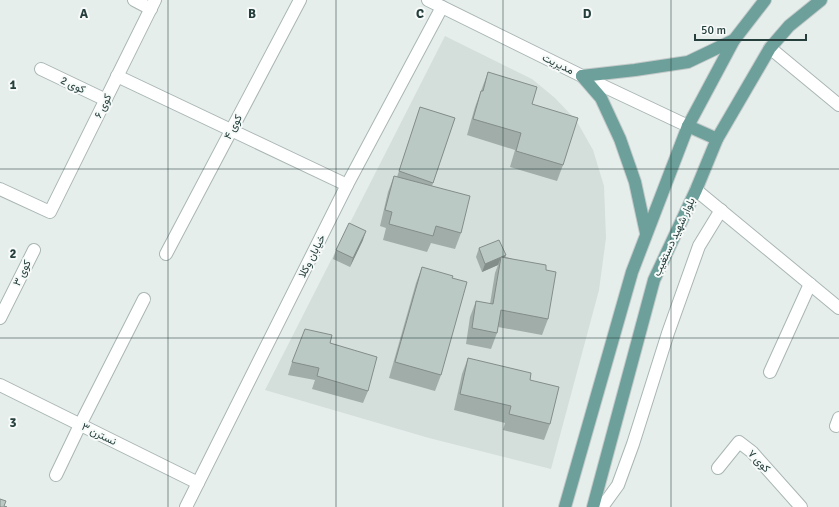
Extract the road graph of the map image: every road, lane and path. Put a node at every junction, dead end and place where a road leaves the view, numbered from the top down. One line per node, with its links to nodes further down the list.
1 (134, 0): 6 (street)
2 (300, 0): 16 (street, کوی ۴)
3 (428, 0): 7 (street, مدیریت)
4 (763, 0): 8 (main road)
5 (821, 0): 9 (main road, بلوار شهید دستغیب)
6 (153, 4): 11 (street, کوی ۶)
7 (442, 7): 12 (street, مدیریت); 18 (street, خیابان وکلا)
8 (734, 40): 12 (main road); 15 (main road)
9 (770, 48): 14 (street); 17 (main road, بلوار شهید دستغیب)
10 (41, 69): 13 (street, کوی 2)
11 (117, 76): 13 (street, کوی ۶); 16 (street)
12 (582, 76): 15 (street, مدیریت); 22 (main road)
13 (106, 100): 19 (street, کوی ۶)
14 (839, 105)
15 (688, 126): 17 (main road); 22 (main road)
16 (231, 130): 18 (street); 24 (street, کوی ۴)
17 (717, 139): 20 (main road, بلوار شهید دستغیب)
18 (347, 185): 34 (street, خیابان وکلا)
19 (0, 188)
20 (696, 190): 21 (street); 37 (main road, بلوار شهید دستغیب)
21 (721, 210): 25 (street); 38 (street)
22 (646, 234): 36 (main road)
23 (34, 250): 28 (street, کوی ۳)
24 (166, 254)
25 (810, 284): 27 (street); 29 (street)
26 (144, 298): 31 (street)
27 (839, 308)
28 (0, 318)
29 (770, 372)
30 (0, 385): 31 (street, نسترن ۳)
31 (80, 425): 33 (street); 34 (street, نسترن ۳)
32 (718, 468): 39 (street, کوی ۷)
33 (56, 475)
34 (198, 483): 35 (street, خیابان وکلا)
35 (186, 507)
36 (565, 507)
37 (593, 507)
38 (602, 507)
39 (801, 507)

